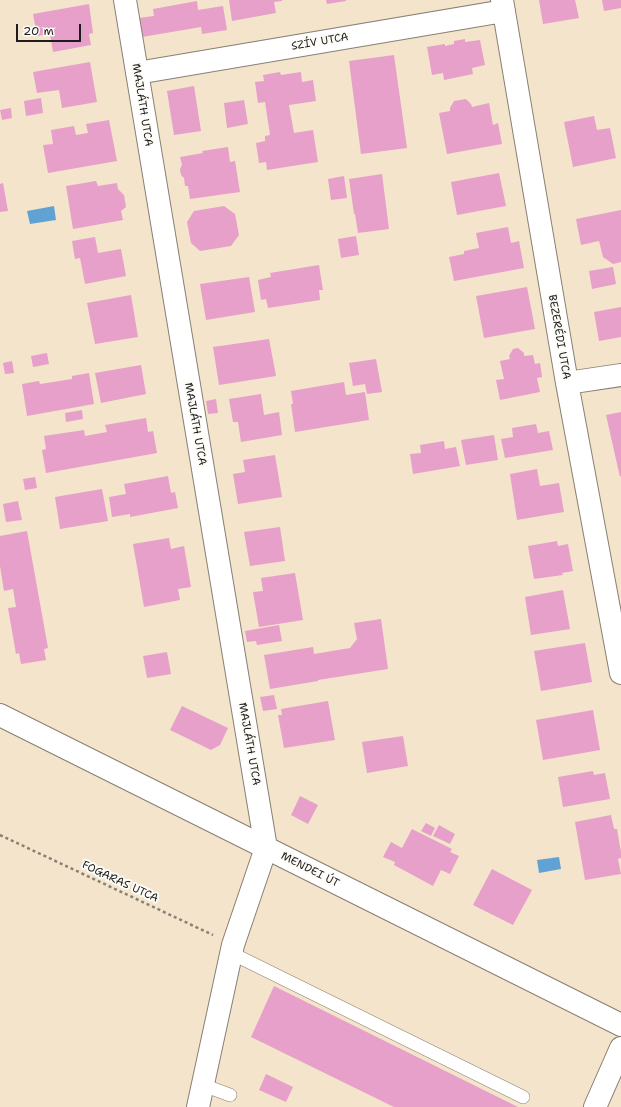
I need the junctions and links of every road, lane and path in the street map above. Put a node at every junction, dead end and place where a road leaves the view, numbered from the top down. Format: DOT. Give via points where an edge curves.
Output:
graph roads {
  1 [pos="125,0"];
  2 [pos="503,6"];
  3 [pos="137,73"];
  4 [pos="621,375"];
  5 [pos="567,383"];
  6 [pos="621,673"];
  7 [pos="0,715"];
  8 [pos="0,834"];
  9 [pos="266,848"];
  10 [pos="232,949"];
  11 [pos="621,1025"];
  12 [pos="621,1048"];
  13 [pos="203,1085"];
  14 [pos="230,1095"];
  15 [pos="523,1097"];
  16 [pos="198,1107"];
  17 [pos="595,1107"];
  1 -- 3 [label="street, MAJLÁTH UTCA"];
  2 -- 3 [label="street, SZÍV UTCA"];
  2 -- 5 [label="street, BEZERÉDI UTCA"];
  3 -- 9 [label="street, MAJLÁTH UTCA"];
  4 -- 5 [label="street"];
  5 -- 6 [label="street, BEZERÉDI UTCA"];
  7 -- 9 [label="street, MENDEI ÚT"];
  8 -- 10 [label="path, FOGARAS UTCA"];
  9 -- 10 [label="street"];
  9 -- 11 [label="street, MENDEI ÚT"];
  10 -- 13 [label="street"];
  10 -- 15 [label="lane"];
  12 -- 17 [label="street"];
  13 -- 14 [label="lane"];
  13 -- 16 [label="street"];
}
